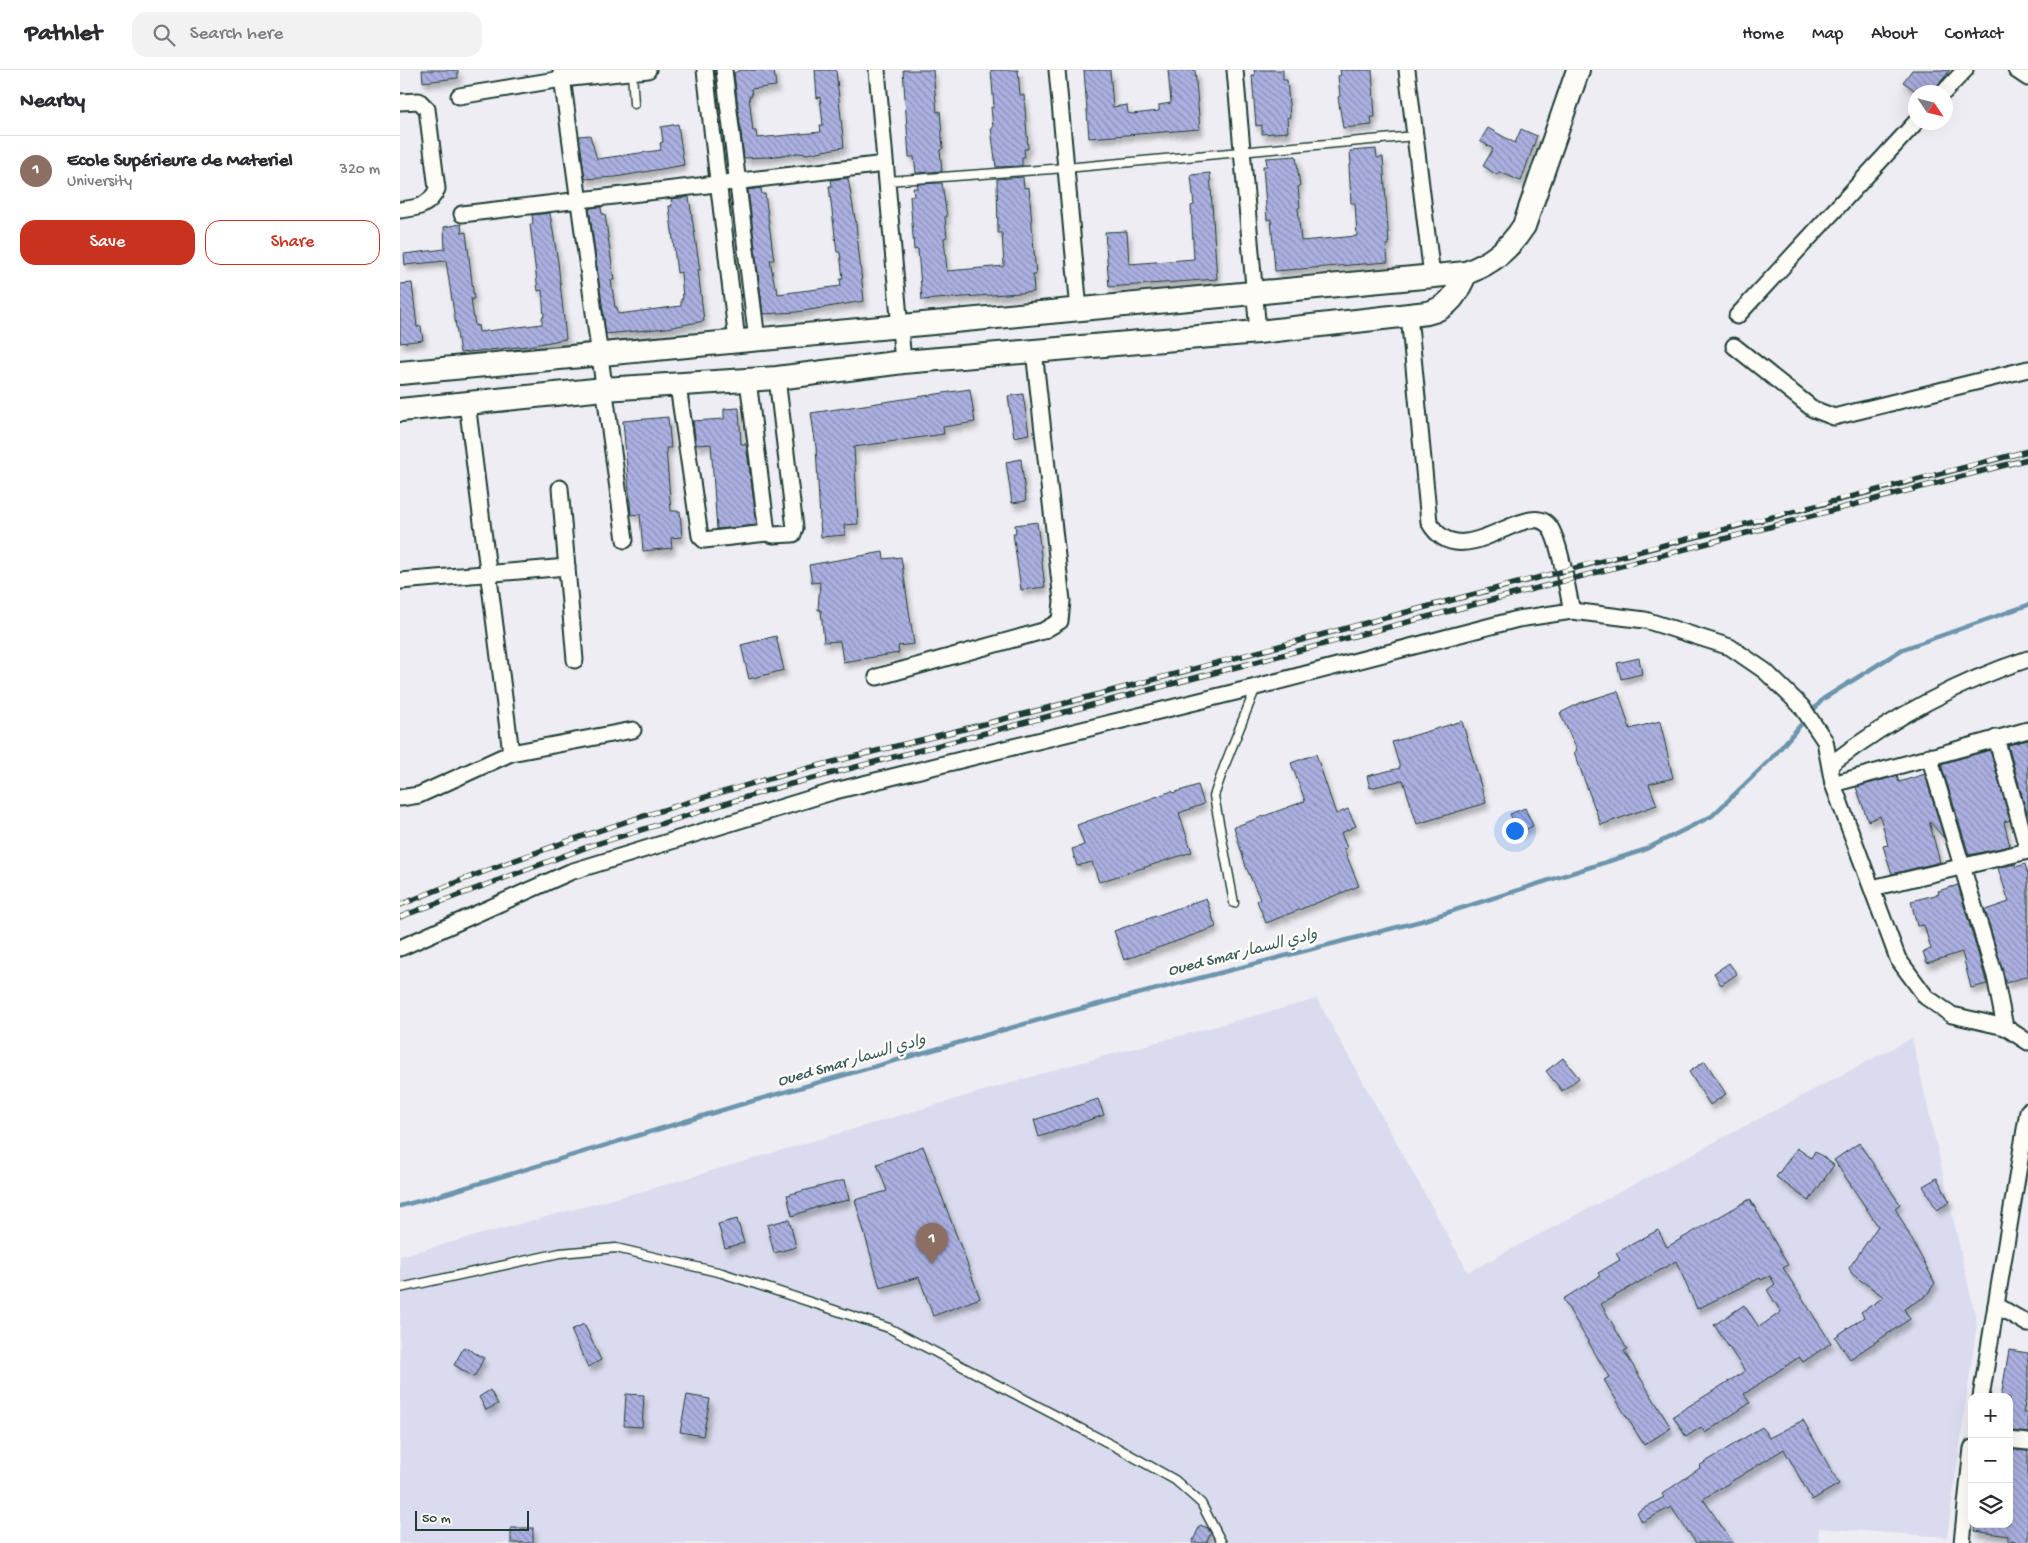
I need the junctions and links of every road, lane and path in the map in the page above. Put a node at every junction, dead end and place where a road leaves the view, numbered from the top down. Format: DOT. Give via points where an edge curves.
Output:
graph roads {
  1 [pos="648,70"];
  2 [pos="705,70"];
  3 [pos="724,70"];
  4 [pos="877,70"];
  5 [pos="1057,70"];
  6 [pos="1236,70"];
  7 [pos="1406,70"];
  8 [pos="1578,70"];
  9 [pos="1965,70"];
  10 [pos="2016,70"];
  11 [pos="632,72"];
  12 [pos="561,75"];
  13 [pos="2028,78"];
  14 [pos="1951,85"];
  15 [pos="459,96"];
  16 [pos="400,102"];
  17 [pos="634,104"];
  18 [pos="1909,130"];
  19 [pos="1414,136"];
  20 [pos="1242,150"];
  21 [pos="885,164"];
  22 [pos="1066,168"];
  23 [pos="738,181"];
  24 [pos="887,181"];
  25 [pos="718,184"];
  26 [pos="578,200"];
  27 [pos="400,210"];
  28 [pos="462,214"];
  29 [pos="1466,273"];
  30 [pos="1432,276"];
  31 [pos="1255,293"];
  32 [pos="1079,310"];
  33 [pos="1409,315"];
  34 [pos="1737,316"];
  35 [pos="900,327"];
  36 [pos="1258,332"];
  37 [pos="747,341"];
  38 [pos="1734,346"];
  39 [pos="1034,351"];
  40 [pos="600,355"];
  41 [pos="903,362"];
  42 [pos="2028,369"];
  43 [pos="400,373"];
  44 [pos="777,378"];
  45 [pos="748,380"];
  46 [pos="678,386"];
  47 [pos="604,389"];
  48 [pos="466,403"];
  49 [pos="400,410"];
  50 [pos="560,488"];
  51 [pos="767,532"];
  52 [pos="624,540"];
  53 [pos="566,567"];
  54 [pos="488,573"];
  55 [pos="400,581"];
  56 [pos="1572,611"];
  57 [pos="2028,659"];
  58 [pos="575,660"];
  59 [pos="877,677"];
  60 [pos="1256,688"];
  61 [pos="633,730"];
  62 [pos="2028,730"];
  63 [pos="1996,738"];
  64 [pos="511,753"];
  65 [pos="1929,756"];
  66 [pos="1831,764"];
  67 [pos="1833,784"];
  68 [pos="400,798"];
  69 [pos="2028,851"];
  70 [pos="1962,868"];
  71 [pos="1872,888"];
  72 [pos="1234,902"];
  73 [pos="400,948"];
  74 [pos="2005,1028"];
  75 [pos="2028,1042"];
  76 [pos="2028,1111"];
  77 [pos="400,1288"];
  78 [pos="1996,1305"];
  79 [pos="2028,1324"];
  80 [pos="1981,1393"];
  81 [pos="2013,1440"];
  82 [pos="2028,1442"];
  83 [pos="1968,1483"];
  84 [pos="1222,1543"];
  85 [pos="1962,1543"];
  1 -- 11 [label="street"];
  2 -- 25 [label="street"];
  3 -- 23 [label="street"];
  4 -- 21 [label="street"];
  5 -- 22 [label="street"];
  6 -- 20 [label="street"];
  7 -- 19 [label="street"];
  8 -- 29 [label="street" via="1524,226 1500,255"];
  9 -- 14 [label="street"];
  10 -- 13 [label="street"];
  11 -- 12 [label="street"];
  11 -- 17 [label="lane"];
  12 -- 15 [label="street"];
  12 -- 26 [label="street"];
  16 -- 27 [label="street" via="419,101 427,108 437,188 425,205"];
  18 -- 34 [label="street"];
  19 -- 20 [label="lane"];
  19 -- 30 [label="street"];
  20 -- 22 [label="lane"];
  20 -- 31 [label="street"];
  21 -- 23 [label="street"];
  21 -- 24 [label="street"];
  22 -- 24 [label="lane"];
  22 -- 32 [label="street"];
  23 -- 25 [label="street"];
  23 -- 37 [label="street"];
  24 -- 35 [label="street"];
  25 -- 26 [label="street"];
  25 -- 37 [label="street"];
  26 -- 28 [label="street"];
  26 -- 40 [label="street"];
  29 -- 30 [label="street"];
  29 -- 33 [label="street" via="1456,294 1444,307"];
  30 -- 31 [label="street"];
  31 -- 32 [label="street"];
  31 -- 36 [label="street"];
  32 -- 35 [label="street"];
  33 -- 36 [label="street"];
  33 -- 56 [label="street" via="1429,522 1440,537 1457,544 1469,543 1533,519 1546,523 1557,548"];
  35 -- 37 [label="street"];
  35 -- 41 [label="street"];
  36 -- 39 [label="street"];
  37 -- 40 [label="street"];
  38 -- 42 [label="street" via="1813,409 1834,417"];
  39 -- 41 [label="street"];
  39 -- 59 [label="street" via="1061,592 1060,621 1043,631"];
  40 -- 43 [label="street"];
  40 -- 47 [label="street"];
  41 -- 44 [label="street"];
  44 -- 45 [label="street"];
  44 -- 51 [label="street" via="795,528 793,534 773,535"];
  45 -- 46 [label="street"];
  45 -- 51 [label="street"];
  46 -- 47 [label="street"];
  46 -- 51 [label="street" via="700,536 704,540"];
  47 -- 48 [label="street"];
  47 -- 52 [label="street"];
  48 -- 49 [label="street"];
  48 -- 54 [label="street"];
  50 -- 53 [label="street"];
  53 -- 54 [label="street"];
  53 -- 58 [label="street"];
  54 -- 55 [label="street"];
  54 -- 64 [label="street"];
  56 -- 60 [label="street" via="1518,619"];
  56 -- 66 [label="street" via="1646,620 1730,648 1765,671 1802,706 1825,741"];
  57 -- 66 [label="street" via="1953,689 1859,743"];
  60 -- 72 [label="lane" via="1214,796"];
  60 -- 73 [label="street" via="835,791 630,853 535,886"];
  61 -- 64 [label="street"];
  62 -- 63 [label="street"];
  63 -- 65 [label="street"];
  63 -- 69 [label="street"];
  64 -- 68 [label="street" via="419,795"];
  65 -- 67 [label="street"];
  65 -- 70 [label="street"];
  66 -- 67 [label="street"];
  67 -- 71 [label="street"];
  69 -- 70 [label="street"];
  70 -- 71 [label="street"];
  70 -- 74 [label="street" via="1995,976"];
  71 -- 74 [label="street" via="1898,959 1926,997 1952,1015"];
  74 -- 75 [label="street"];
  76 -- 78 [label="street"];
  77 -- 84 [label="lane" via="560,1253 616,1248 731,1276 889,1328 1114,1446 1175,1480 1201,1503"];
  78 -- 79 [label="street"];
  78 -- 80 [label="street"];
  81 -- 82 [label="street"];
  83 -- 85 [label="street"];
}
